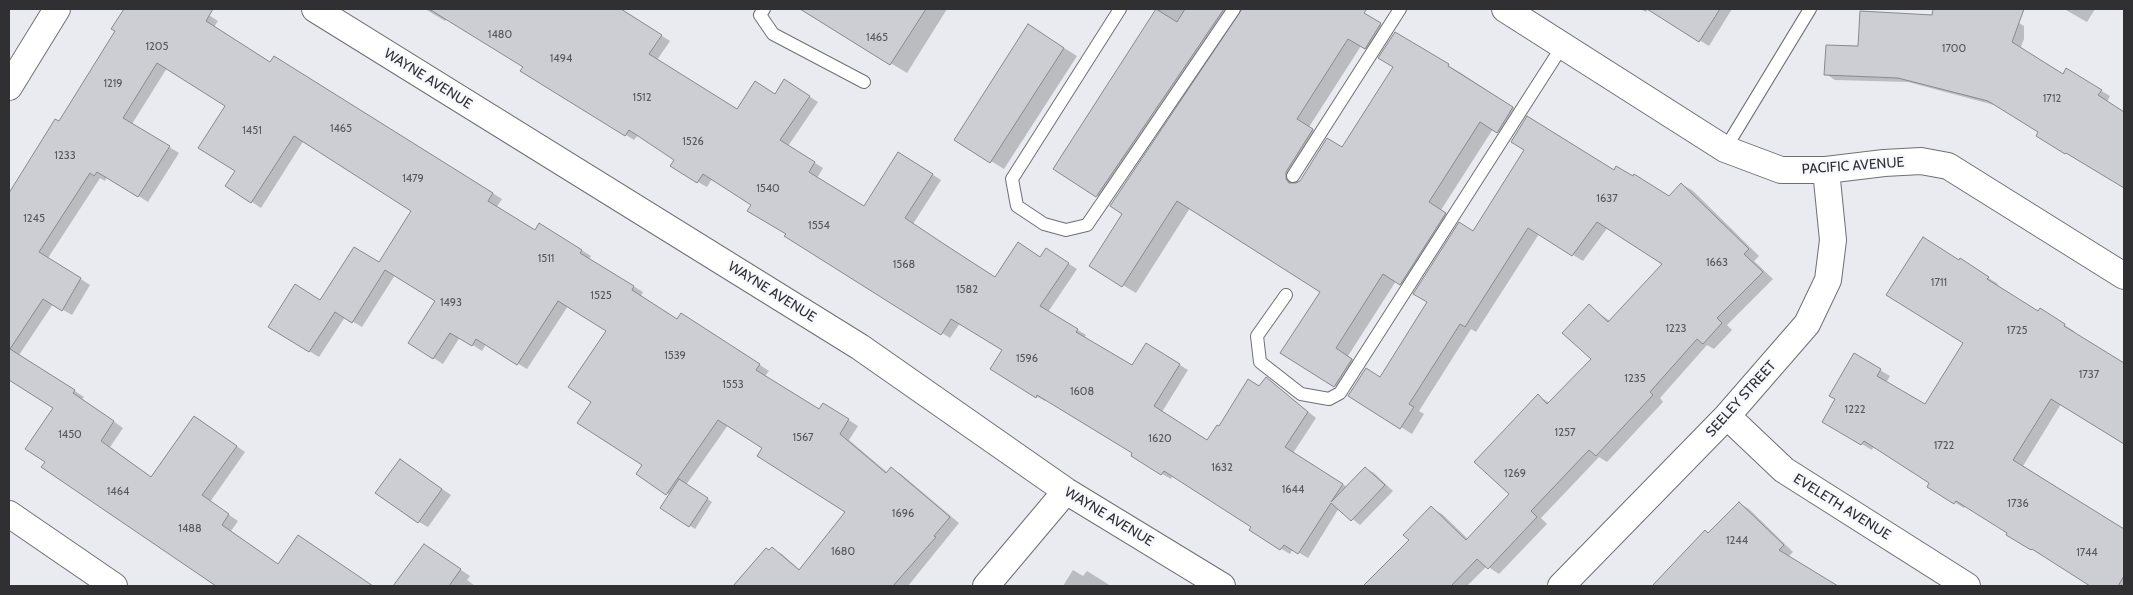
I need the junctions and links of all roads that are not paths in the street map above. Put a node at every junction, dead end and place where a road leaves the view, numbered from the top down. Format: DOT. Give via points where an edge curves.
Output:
graph roads {
  1 [pos="57,9"];
  2 [pos="315,9"];
  3 [pos="764,9"];
  4 [pos="1120,9"];
  5 [pos="1234,9"];
  6 [pos="1400,9"];
  7 [pos="1505,9"];
  8 [pos="1810,9"];
  9 [pos="1563,46"];
  10 [pos="864,82"];
  11 [pos="9,87"];
  12 [pos="1725,149"];
  13 [pos="1826,170"];
  14 [pos="1293,176"];
  15 [pos="2124,276"];
  16 [pos="1286,295"];
  17 [pos="1726,416"];
  18 [pos="1066,491"];
  19 [pos="9,514"];
  20 [pos="114,586"];
  21 [pos="986,586"];
  22 [pos="1222,586"];
  23 [pos="1561,586"];
  24 [pos="1967,586"];
  1 -- 11 [label="street"];
  2 -- 18 [label="street, WAYNE AVENUE" via="860,347"];
  3 -- 10 [label="lane" via="760,15 773,34"];
  4 -- 5 [label="lane" via="1012,179 1017,206 1044,224 1066,230 1087,225"];
  6 -- 14 [label="lane"];
  7 -- 9 [label="street, PACIFIC AVENUE"];
  8 -- 12 [label="lane"];
  9 -- 12 [label="street, PACIFIC AVENUE"];
  9 -- 16 [label="lane" via="1340,393 1329,399 1301,394 1260,362 1257,336"];
  12 -- 13 [label="street, PACIFIC AVENUE" via="1781,170"];
  13 -- 15 [label="street, PACIFIC AVENUE" via="1921,161 1948,166"];
  13 -- 17 [label="street, SEELEY STREET" via="1833,240 1828,280 1807,324"];
  17 -- 23 [label="street, SEELEY STREET"];
  17 -- 24 [label="street, EVELETH AVENUE" via="1784,470"];
  18 -- 21 [label="street"];
  18 -- 22 [label="street, WAYNE AVENUE"];
  19 -- 20 [label="street"];
}
